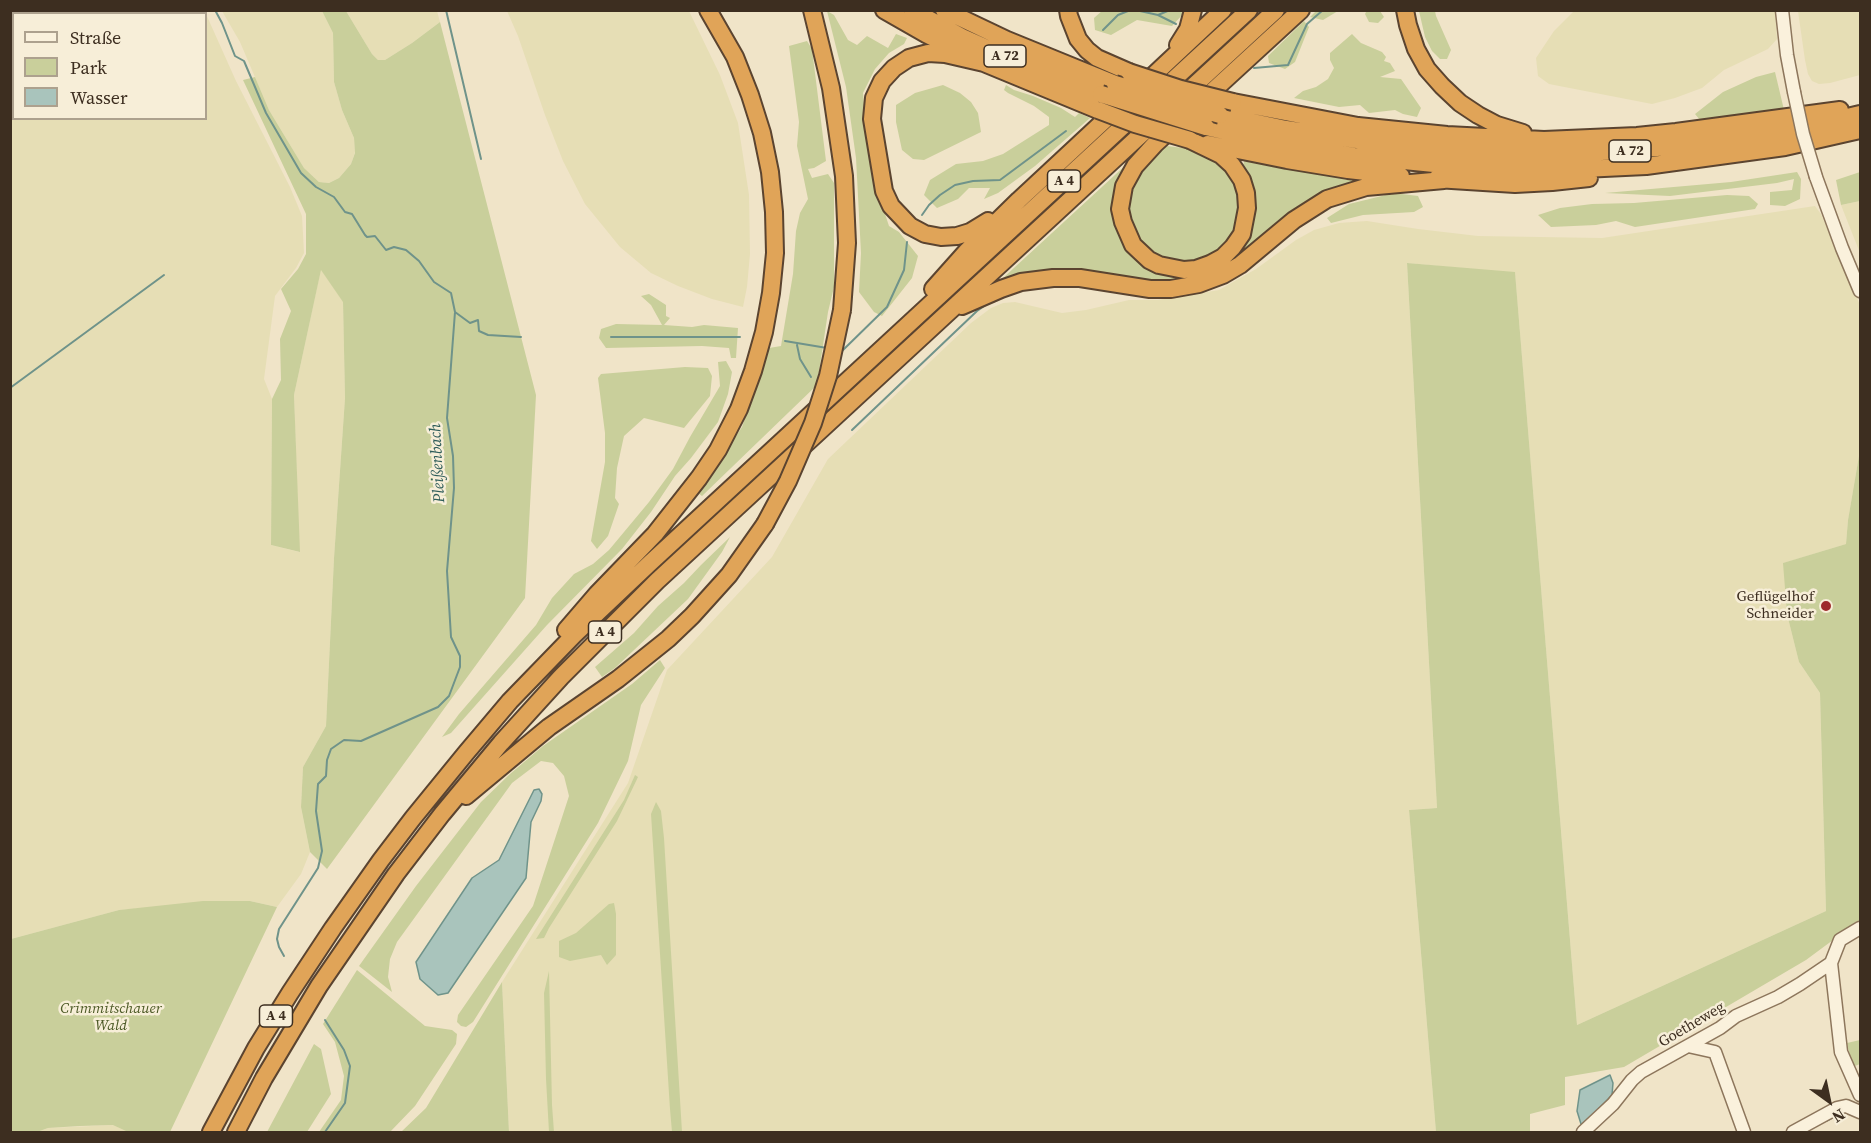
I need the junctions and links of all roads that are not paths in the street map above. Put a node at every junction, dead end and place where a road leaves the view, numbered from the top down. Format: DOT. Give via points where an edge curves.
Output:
graph roads {
  1 [pos="708,10"];
  2 [pos="884,10"];
  3 [pos="912,10"];
  4 [pos="944,10"];
  5 [pos="1068,10"];
  6 [pos="1193,10"];
  7 [pos="1224,10"];
  8 [pos="1249,10"];
  9 [pos="1275,10"];
  10 [pos="1300,10"];
  11 [pos="1405,10"];
  12 [pos="1782,10"];
  13 [pos="812,11"];
  14 [pos="984,63"];
  15 [pos="1152,77"];
  16 [pos="1099,102"];
  17 [pos="1860,109"];
  18 [pos="1860,114"];
  19 [pos="1860,130"];
  20 [pos="1190,140"];
  21 [pos="1544,140"];
  22 [pos="1646,166"];
  23 [pos="1444,180"];
  24 [pos="1019,200"];
  25 [pos="1860,291"];
  26 [pos="948,313"];
  27 [pos="879,351"];
  28 [pos="543,667"];
  29 [pos="442,814"];
  30 [pos="1860,928"];
  31 [pos="1831,963"];
  32 [pos="1720,1028"];
  33 [pos="1688,1046"];
  34 [pos="1714,1052"];
  35 [pos="1860,1093"];
  36 [pos="1854,1109"];
  37 [pos="211,1132"];
  38 [pos="236,1132"];
  39 [pos="1583,1132"];
  40 [pos="1744,1132"];
  41 [pos="1793,1132"];
  1 -- 28 [label="highway" via="735,57 750,95 770,172 774,263 759,352 734,419 699,478 655,534 567,629"];
  2 -- 14 [label="highway"];
  3 -- 16 [label="highway, A 72"];
  4 -- 18 [label="highway, A 72, bridge" via="1114,84 1220,115 1286,129 1448,152 1636,151 1788,131"];
  5 -- 21 [label="highway, bridge" via="1078,39 1097,58 1181,89 1358,126"];
  6 -- 15 [label="highway" via="1181,41"];
  7 -- 15 [label="highway"];
  8 -- 27 [label="highway, A 4"];
  9 -- 26 [label="highway, A 4"];
  10 -- 20 [label="highway" via="1155,144 1124,186 1120,209 1133,245 1158,265 1184,270 1223,257 1242,234 1247,208 1242,180 1232,165"];
  11 -- 21 [label="highway" via="1416,49 1428,69 1460,103 1497,125"];
  12 -- 25 [label="street, bridge" via="1803,134 1837,237"];
  13 -- 29 [label="highway, bridge" via="831,88 844,176 847,243 842,310 828,376 788,481 765,524 729,575 692,616 618,679 549,727"];
  14 -- 16 [label="highway"];
  14 -- 24 [label="highway" via="928,52 909,58 882,81 874,98 872,119 885,191 891,206 910,226 941,237 970,232"];
  15 -- 24 [label="highway"];
  16 -- 20 [label="highway, bridge" via="1135,123"];
  16 -- 22 [label="highway, A 72, bridge" via="1286,145 1354,156 1513,169"];
  17 -- 21 [label="highway" via="1666,133"];
  19 -- 22 [label="highway, A 72" via="1785,147"];
  20 -- 23 [label="highway" via="1348,171"];
  22 -- 23 [label="highway" via="1552,182"];
  23 -- 26 [label="highway" via="1366,187 1327,199 1294,220 1240,265 1198,284 1150,289 1053,278 1011,285"];
  24 -- 27 [label="highway" via="966,252"];
  26 -- 29 [label="highway, A 4" via="608,630 508,735"];
  27 -- 28 [label="highway, A 4"];
  28 -- 37 [label="highway, A 4" via="466,753 381,860 290,993"];
  29 -- 38 [label="highway, A 4" via="319,986"];
  30 -- 31 [label="street, Goetheweg" via="1840,940"];
  31 -- 32 [label="street, Goetheweg"];
  31 -- 35 [label="street" via="1841,1052"];
  32 -- 33 [label="street, Goetheweg"];
  32 -- 34 [label="street"];
  33 -- 34 [label="street"];
  33 -- 39 [label="street, Goetheweg" via="1641,1072"];
  34 -- 40 [label="street"];
  36 -- 41 [label="street" via="1837,1108"];
}
